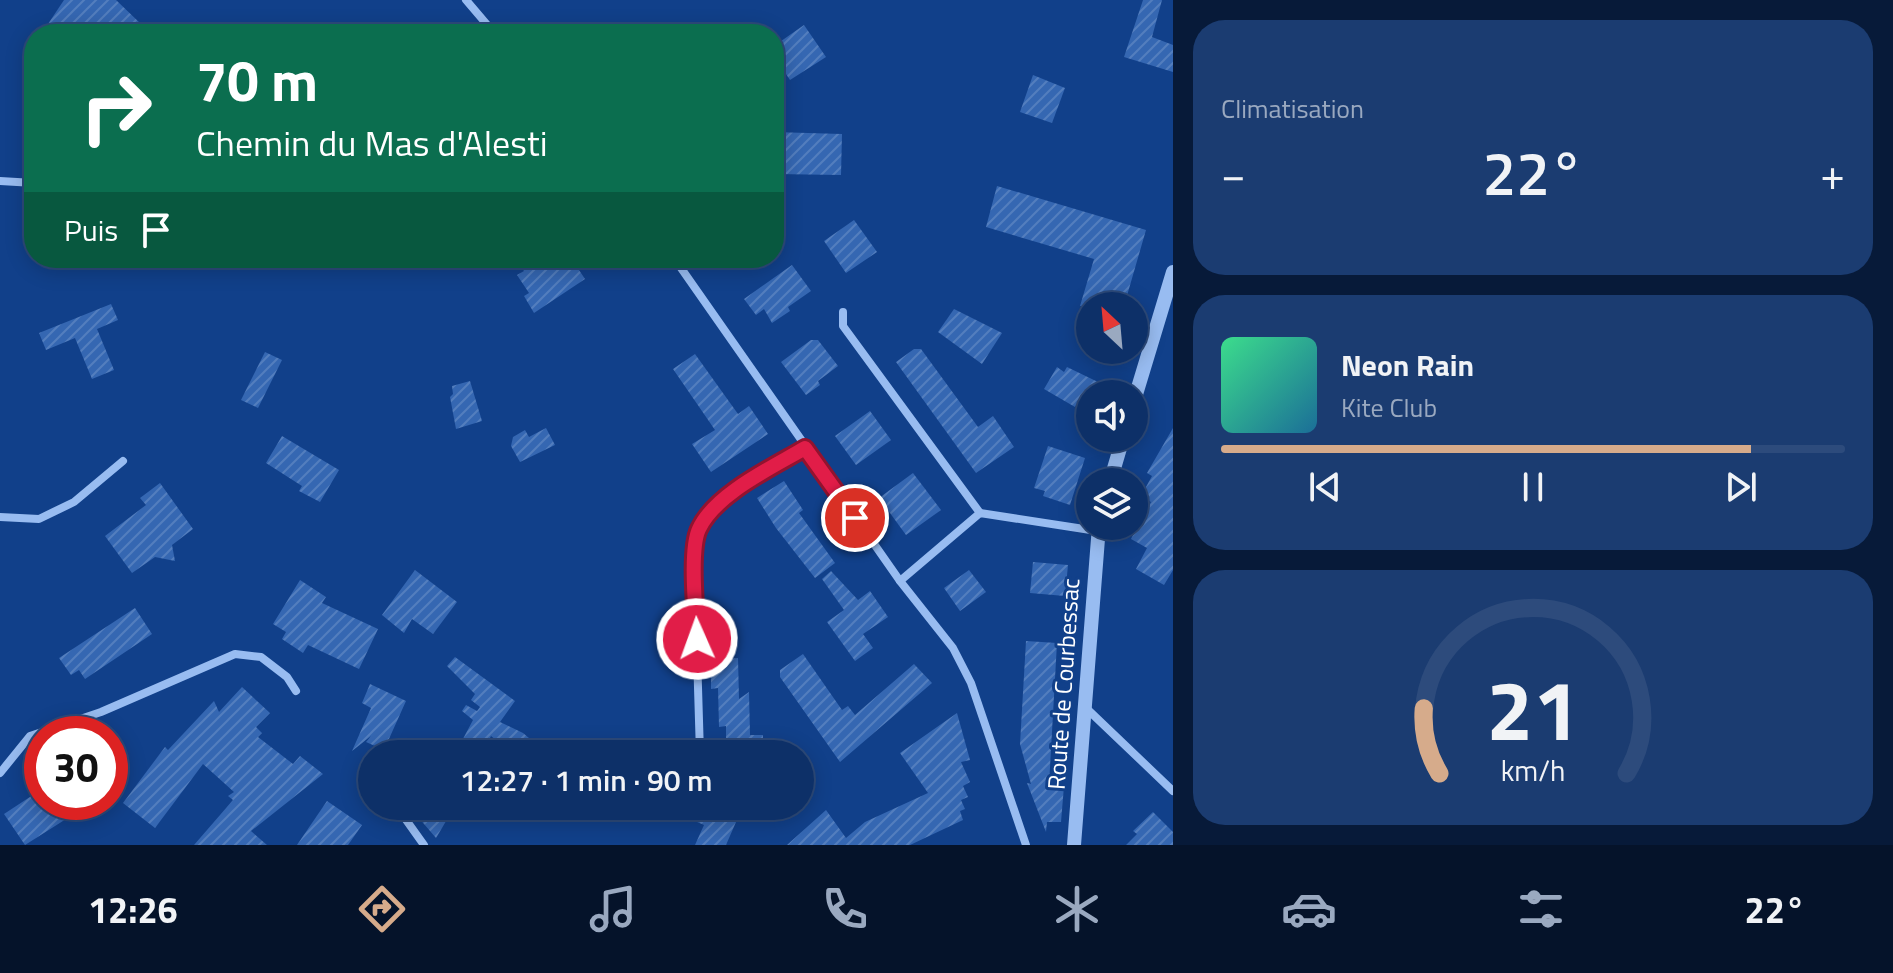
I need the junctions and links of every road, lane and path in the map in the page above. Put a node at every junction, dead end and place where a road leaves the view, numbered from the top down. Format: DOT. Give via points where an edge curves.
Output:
graph roads {
  1 [pos="466,0"];
  2 [pos="486,24"];
  3 [pos="0,181"];
  4 [pos="24,182"];
  5 [pos="681,268"];
  6 [pos="1173,272"];
  7 [pos="843,312"];
  8 [pos="1140,380"];
  9 [pos="805,448"];
  10 [pos="123,461"];
  11 [pos="980,513"];
  12 [pos="0,517"];
  13 [pos="1076,525"];
  14 [pos="1097,540"];
  15 [pos="900,581"];
  16 [pos="296,691"];
  17 [pos="1085,706"];
  18 [pos="700,740"];
  19 [pos="0,773"];
  20 [pos="1173,791"];
  21 [pos="406,820"];
  22 [pos="424,845"];
  23 [pos="1026,845"];
  24 [pos="1074,845"];
  1 -- 2 [label="street"];
  3 -- 4 [label="street"];
  5 -- 9 [label="street"];
  6 -- 8 [label="street"];
  7 -- 11 [label="street" via="843,326"];
  9 -- 15 [label="street"];
  9 -- 18 [label="street" via="734,492 698,530 694,554"];
  10 -- 12 [label="street" via="74,502 39,519"];
  11 -- 13 [label="street"];
  11 -- 15 [label="street"];
  14 -- 17 [label="street, Route de Courbessac"];
  15 -- 23 [label="street" via="953,648 971,683"];
  16 -- 19 [label="street" via="261,657 235,654 101,712 30,736"];
  17 -- 20 [label="street"];
  17 -- 24 [label="street, Route de Courbessac"];
  21 -- 22 [label="street"];
}
